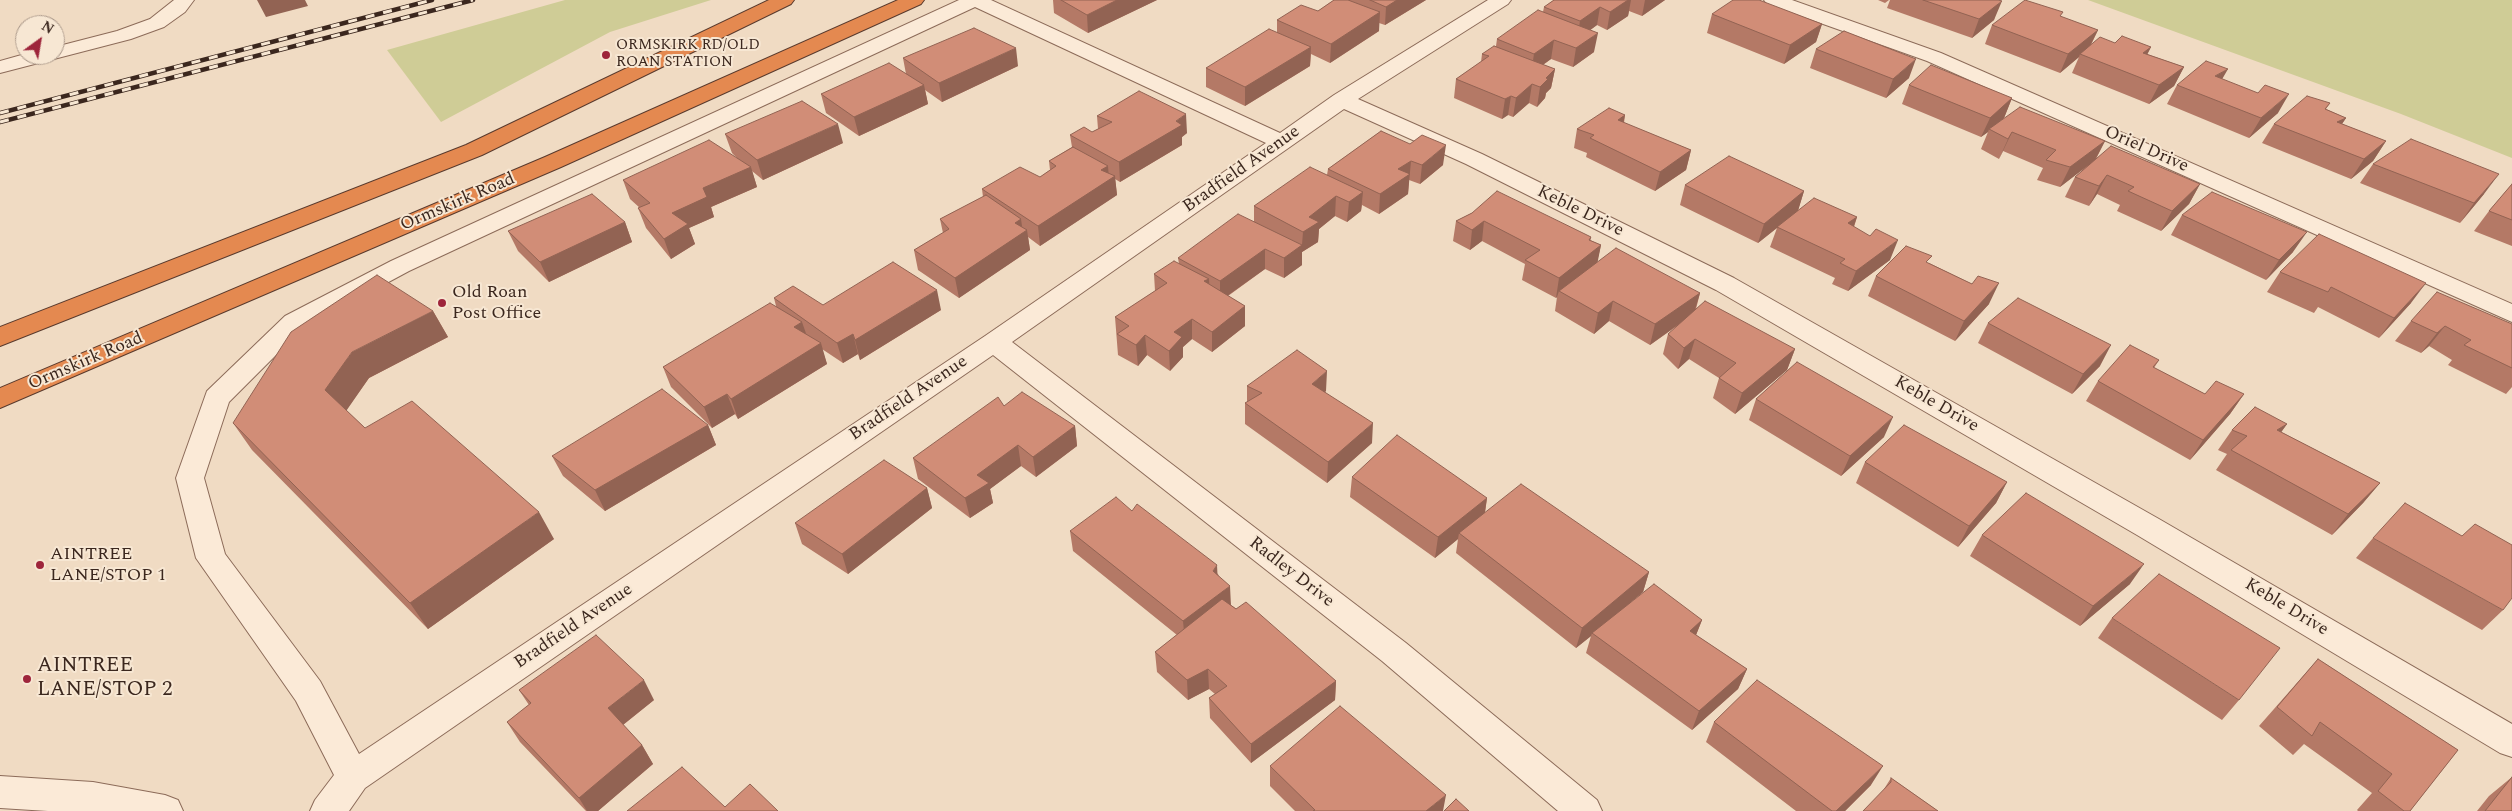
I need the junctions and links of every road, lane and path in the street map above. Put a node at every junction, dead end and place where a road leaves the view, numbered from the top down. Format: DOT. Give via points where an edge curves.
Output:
graph roads {
  1 [pos="184,0"];
  2 [pos="784,0"];
  3 [pos="914,0"];
  4 [pos="975,0"];
  5 [pos="1501,0"];
  6 [pos="1774,0"];
  7 [pos="65,50"];
  8 [pos="15,63"];
  9 [pos="0,67"];
  10 [pos="1342,100"];
  11 [pos="1282,142"];
  12 [pos="2512,314"];
  13 [pos="0,337"];
  14 [pos="994,342"];
  15 [pos="0,398"];
  16 [pos="2512,742"];
  17 [pos="353,777"];
  18 [pos="0,792"];
  19 [pos="165,811"];
  20 [pos="328,811"];
  21 [pos="1584,811"];
  1 -- 7 [label="street" via="157,23"];
  2 -- 13 [label="highway" via="474,150"];
  3 -- 15 [label="highway, Ormskirk Road" via="553,162"];
  4 -- 11 [label="street"];
  4 -- 17 [label="street" via="392,270 294,322 218,398 190,478 211,558 308,691"];
  5 -- 10 [label="street, Bradfield Avenue"];
  6 -- 12 [label="street, Oriel Drive" via="1934,57"];
  8 -- 9 [label="street"];
  10 -- 11 [label="street, Bradfield Avenue"];
  10 -- 16 [label="street, Keble Drive" via="1474,159 1725,284 2148,527"];
  11 -- 14 [label="street, Bradfield Avenue"];
  14 -- 17 [label="street, Bradfield Avenue"];
  14 -- 21 [label="street, Radley Drive" via="1394,652"];
  17 -- 20 [label="street, Bradfield Avenue"];
  18 -- 19 [label="street" via="93,798"];
}
